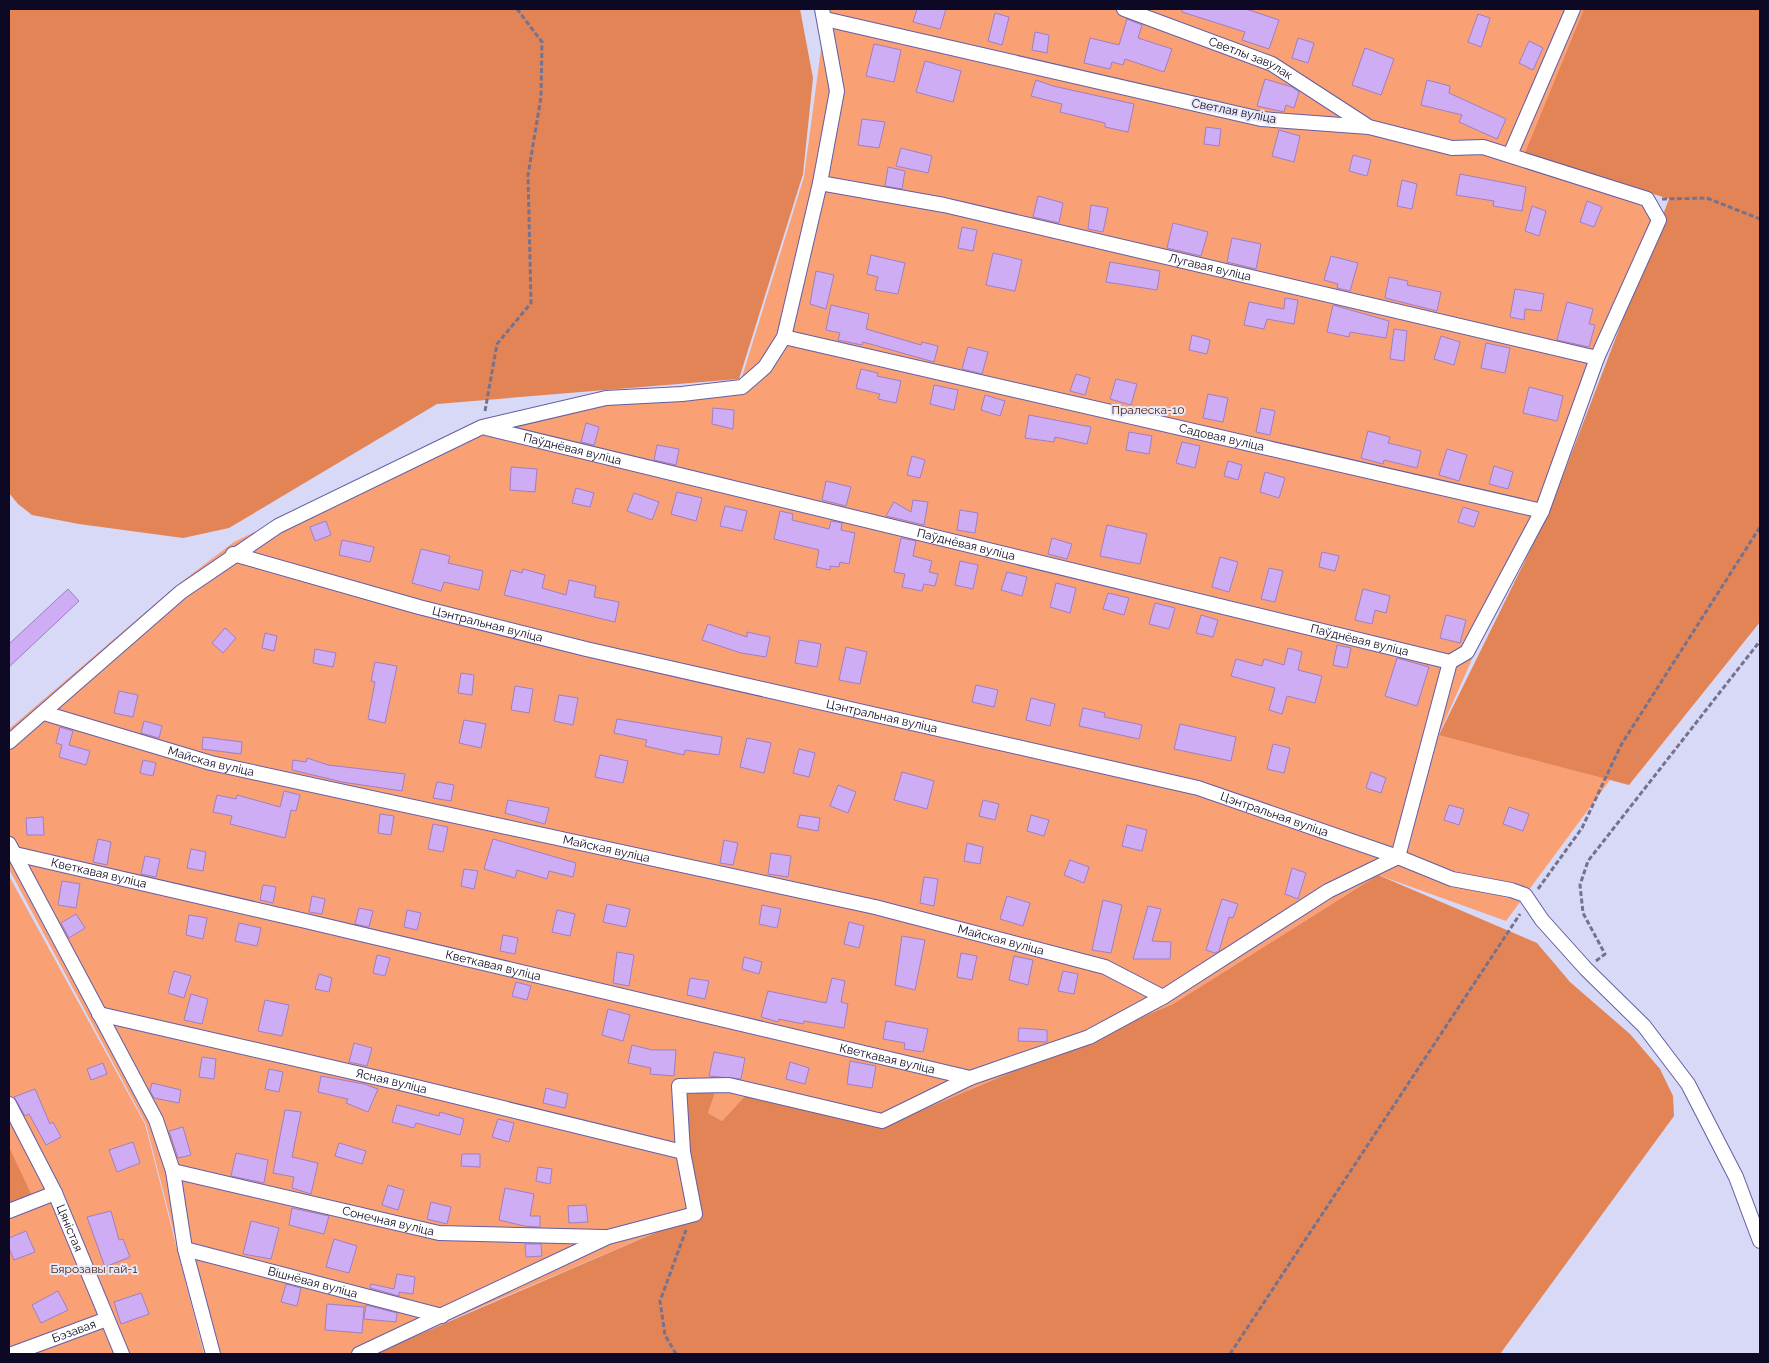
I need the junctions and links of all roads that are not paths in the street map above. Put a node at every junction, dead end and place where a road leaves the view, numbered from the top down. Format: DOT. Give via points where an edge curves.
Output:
graph roads {
  1 [pos="1124,9"];
  2 [pos="1573,9"];
  3 [pos="824,14"];
  4 [pos="1369,127"];
  5 [pos="1510,155"];
  6 [pos="820,183"];
  7 [pos="784,337"];
  8 [pos="1597,358"];
  9 [pos="482,427"];
  10 [pos="1542,511"];
  11 [pos="233,554"];
  12 [pos="1450,662"];
  13 [pos="44,713"];
  14 [pos="9,742"];
  15 [pos="12,849"];
  16 [pos="1398,857"];
  17 [pos="1163,997"];
  18 [pos="99,1014"];
  19 [pos="970,1078"];
  20 [pos="9,1104"];
  21 [pos="682,1152"];
  22 [pos="173,1171"];
  23 [pos="55,1193"];
  24 [pos="9,1211"];
  25 [pos="608,1237"];
  26 [pos="1760,1241"];
  27 [pos="185,1250"];
  28 [pos="442,1316"];
  29 [pos="107,1319"];
  30 [pos="12,1354"];
  31 [pos="122,1354"];
  32 [pos="213,1354"];
  33 [pos="358,1354"];
  1 -- 4 [label="street, Светлы завулак" via="1272,64"];
  2 -- 5 [label="street"];
  3 -- 4 [label="street, Светлая вуліца" via="1262,119"];
  3 -- 6 [label="street" via="838,92"];
  4 -- 5 [label="street, Светлая вуліца" via="1452,148 1483,147"];
  5 -- 8 [label="street, Светлая вуліца" via="1647,199 1659,220"];
  6 -- 7 [label="street"];
  6 -- 8 [label="street, Лугавая вуліца" via="944,205"];
  7 -- 9 [label="street" via="765,367 742,387 606,398"];
  7 -- 10 [label="street, Садовая вуліца"];
  8 -- 10 [label="street"];
  9 -- 11 [label="street" via="278,526"];
  9 -- 12 [label="street, Паўднёвая вуліца"];
  10 -- 12 [label="street" via="1467,652"];
  11 -- 13 [label="street" via="181,592"];
  11 -- 16 [label="street, Цэнтральная вуліца" via="419,607 586,649 1198,788"];
  12 -- 16 [label="street"];
  13 -- 14 [label="street"];
  13 -- 17 [label="street, Майская вуліца" via="211,763 875,907 1105,967"];
  15 -- 18 [label="street"];
  15 -- 19 [label="street, Кветкавая вуліца"];
  16 -- 17 [label="street" via="1328,891"];
  16 -- 26 [label="street, Цэнтральная вуліца" via="1452,879 1511,890 1527,898 1542,920 1586,969 1644,1026 1688,1084 1736,1176"];
  17 -- 19 [label="street" via="1090,1037"];
  18 -- 21 [label="street, Ясная вуліца"];
  18 -- 22 [label="street" via="156,1120"];
  19 -- 21 [label="street" via="882,1121 729,1085 679,1086"];
  20 -- 23 [label="street, Цяністая"];
  21 -- 25 [label="street" via="695,1214"];
  22 -- 25 [label="street, Сонечная вуліца" via="439,1233"];
  22 -- 27 [label="street"];
  23 -- 24 [label="street"];
  23 -- 29 [label="street, Цяністая"];
  25 -- 28 [label="street"];
  27 -- 28 [label="street, Вішнёвая вуліца"];
  27 -- 32 [label="street"];
  28 -- 33 [label="street"];
  29 -- 30 [label="street, Бэзавая"];
  29 -- 31 [label="street, Цяністая"];
}
